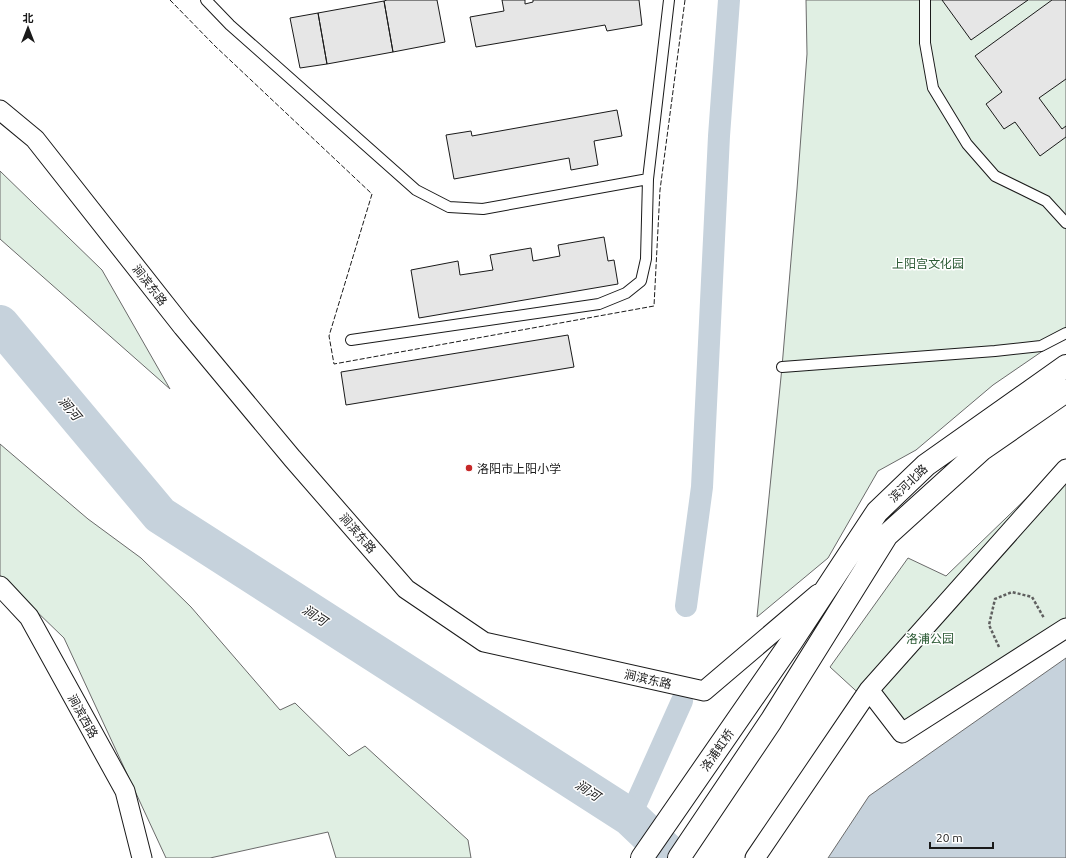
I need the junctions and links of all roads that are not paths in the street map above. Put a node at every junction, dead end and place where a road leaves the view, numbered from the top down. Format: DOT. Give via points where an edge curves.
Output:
graph roads {
  1 [pos="206,0"];
  2 [pos="669,0"];
  3 [pos="925,0"];
  4 [pos="0,110"];
  5 [pos="648,179"];
  6 [pos="1066,223"];
  7 [pos="1066,333"];
  8 [pos="351,340"];
  9 [pos="1066,366"];
  10 [pos="782,367"];
  11 [pos="1066,391"];
  12 [pos="1066,469"];
  13 [pos="0,586"];
  14 [pos="828,588"];
  15 [pos="1061,631"];
  16 [pos="792,641"];
  17 [pos="869,690"];
  18 [pos="142,858"];
  19 [pos="642,858"];
  20 [pos="679,858"];
  21 [pos="755,858"];
  1 -- 5 [label="lane" via="230,25 416,190 449,207 484,209"];
  2 -- 5 [label="lane"];
  3 -- 6 [label="lane" via="925,43 933,88 967,144 995,176 1046,201"];
  4 -- 14 [label="street, 涧滨东路" via="35,139 188,333 406,589 484,642 704,691"];
  5 -- 8 [label="lane" via="646,259 641,281 626,293 599,304"];
  7 -- 10 [label="lane" via="1041,346"];
  9 -- 14 [label="main road, 滨河北路" via="926,465 877,512"];
  11 -- 20 [label="main road, 滨河北路" via="981,450 888,535 771,721"];
  12 -- 17 [label="street"];
  13 -- 18 [label="street, 涧滨西路" via="30,618 125,791"];
  14 -- 16 [label="main road, 滨河北路"];
  15 -- 17 [label="street" via="902,733"];
  16 -- 19 [label="main road, 洛浦虹桥"];
  17 -- 21 [label="street"];
}
